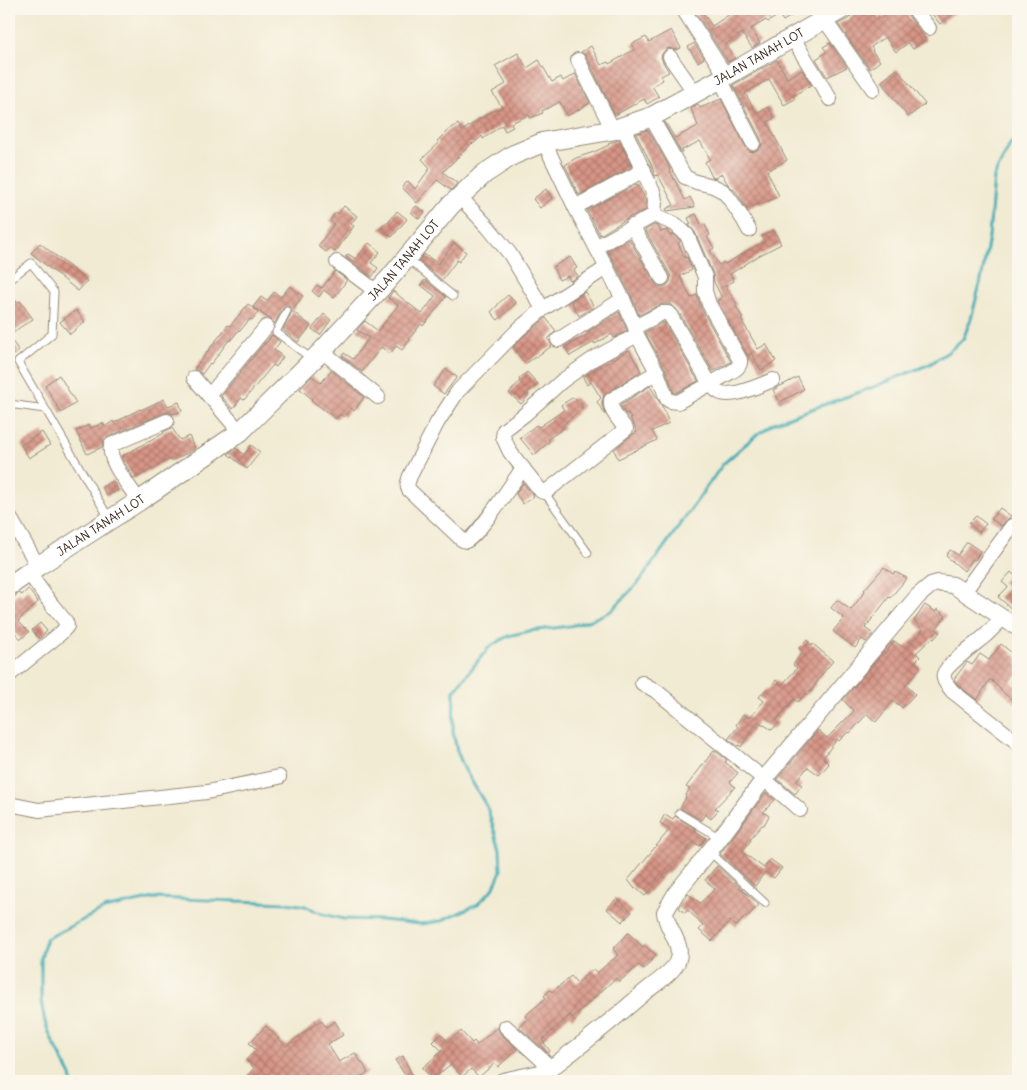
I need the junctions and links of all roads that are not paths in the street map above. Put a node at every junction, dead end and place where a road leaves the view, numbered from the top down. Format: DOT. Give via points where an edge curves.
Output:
graph roads {
  1 [pos="683,9"];
  2 [pos="842,9"];
  3 [pos="914,9"];
  4 [pos="824,19"];
  5 [pos="929,28"];
  6 [pos="792,37"];
  7 [pos="670,57"];
  8 [pos="578,60"];
  9 [pos="723,78"];
  10 [pos="873,89"];
  11 [pos="695,93"];
  12 [pos="830,99"];
  13 [pos="650,117"];
  14 [pos="618,129"];
  15 [pos="544,142"];
  16 [pos="754,143"];
  17 [pos="644,170"];
  18 [pos="460,197"];
  19 [pos="575,207"];
  20 [pos="654,215"];
  21 [pos="632,226"];
  22 [pos="750,230"];
  23 [pos="596,247"];
  24 [pos="407,258"];
  25 [pos="337,262"];
  26 [pos="606,268"];
  27 [pos="662,278"];
  28 [pos="9,280"];
  29 [pos="377,292"];
  30 [pos="453,296"];
  31 [pos="623,299"];
  32 [pos="543,309"];
  33 [pos="287,311"];
  34 [pos="266,327"];
  35 [pos="636,331"];
  36 [pos="558,340"];
  37 [pos="318,355"];
  38 [pos="657,372"];
  39 [pos="194,378"];
  40 [pos="773,380"];
  41 [pos="710,384"];
  42 [pos="209,396"];
  43 [pos="378,397"];
  44 [pos="9,404"];
  45 [pos="45,409"];
  46 [pos="167,421"];
  47 [pos="240,432"];
  48 [pos="523,468"];
  49 [pos="544,492"];
  50 [pos="139,501"];
  51 [pos="9,516"];
  52 [pos="110,519"];
  53 [pos="1012,526"];
  54 [pos="588,553"];
  55 [pos="33,569"];
  56 [pos="9,586"];
  57 [pos="964,592"];
  58 [pos="1003,618"];
  59 [pos="1018,628"];
  60 [pos="9,675"];
  61 [pos="642,683"];
  62 [pos="1018,743"];
  63 [pos="279,777"];
  64 [pos="764,778"];
  65 [pos="9,804"];
  66 [pos="800,810"];
  67 [pos="679,813"];
  68 [pos="720,838"];
  69 [pos="709,852"];
  70 [pos="765,903"];
  71 [pos="506,1027"];
  72 [pos="551,1068"];
  73 [pos="503,1081"];
  1 -- 9 [label="street"];
  2 -- 4 [label="main road, JALAN TANAH LOT"];
  3 -- 5 [label="street"];
  4 -- 6 [label="main road, JALAN TANAH LOT"];
  4 -- 10 [label="street"];
  6 -- 9 [label="main road, JALAN TANAH LOT"];
  6 -- 12 [label="street"];
  7 -- 11 [label="street"];
  8 -- 14 [label="street"];
  9 -- 11 [label="main road, JALAN TANAH LOT"];
  9 -- 16 [label="street"];
  11 -- 13 [label="main road, JALAN TANAH LOT"];
  13 -- 14 [label="main road, JALAN TANAH LOT"];
  13 -- 22 [label="street" via="685,177 723,191"];
  14 -- 15 [label="main road, JALAN TANAH LOT"];
  14 -- 17 [label="street"];
  15 -- 18 [label="main road, JALAN TANAH LOT" via="499,164"];
  15 -- 19 [label="street"];
  17 -- 19 [label="street"];
  17 -- 20 [label="street" via="654,194"];
  18 -- 24 [label="main road, JALAN TANAH LOT"];
  18 -- 32 [label="street" via="510,254"];
  19 -- 23 [label="street"];
  20 -- 21 [label="street"];
  20 -- 41 [label="street" via="675,224 687,235 706,277 709,304 740,360 738,367"];
  21 -- 23 [label="street"];
  21 -- 27 [label="street"];
  23 -- 26 [label="street"];
  24 -- 29 [label="main road, JALAN TANAH LOT"];
  24 -- 30 [label="lane"];
  25 -- 29 [label="street"];
  26 -- 31 [label="street"];
  26 -- 32 [label="street"];
  28 -- 45 [label="lane" via="30,262 54,292 52,334 18,362"];
  29 -- 37 [label="main road, JALAN TANAH LOT"];
  31 -- 35 [label="street"];
  31 -- 36 [label="street"];
  32 -- 48 [label="street" via="458,391 437,423 407,487 466,541 485,522"];
  33 -- 37 [label="lane" via="276,332"];
  34 -- 42 [label="street"];
  35 -- 38 [label="street"];
  35 -- 41 [label="street" via="662,313 668,313"];
  35 -- 48 [label="street" via="562,381 504,430 503,437 510,452"];
  37 -- 43 [label="street"];
  37 -- 47 [label="main road, JALAN TANAH LOT"];
  38 -- 41 [label="street" via="670,401 678,402"];
  38 -- 49 [label="street" via="610,400 613,411 626,429"];
  39 -- 42 [label="street"];
  40 -- 41 [label="street" via="728,394 719,392"];
  42 -- 47 [label="street"];
  44 -- 45 [label="lane"];
  45 -- 52 [label="lane"];
  46 -- 50 [label="street" via="111,445 117,467"];
  47 -- 50 [label="main road, JALAN TANAH LOT"];
  48 -- 49 [label="street"];
  49 -- 54 [label="lane"];
  50 -- 52 [label="main road, JALAN TANAH LOT"];
  51 -- 55 [label="street"];
  52 -- 55 [label="main road, JALAN TANAH LOT"];
  53 -- 57 [label="street"];
  55 -- 56 [label="main road, JALAN TANAH LOT"];
  55 -- 60 [label="street" via="67,626"];
  57 -- 58 [label="street"];
  57 -- 64 [label="street" via="953,585 938,583 918,596"];
  58 -- 59 [label="street"];
  58 -- 62 [label="street" via="951,664 943,676 952,691"];
  61 -- 64 [label="street"];
  63 -- 65 [label="street" via="206,792 39,810"];
  64 -- 66 [label="street"];
  64 -- 68 [label="street"];
  67 -- 68 [label="lane"];
  68 -- 69 [label="street"];
  69 -- 70 [label="lane"];
  69 -- 72 [label="street" via="665,912 679,950 675,966"];
  71 -- 72 [label="street"];
  72 -- 73 [label="street"];
}
